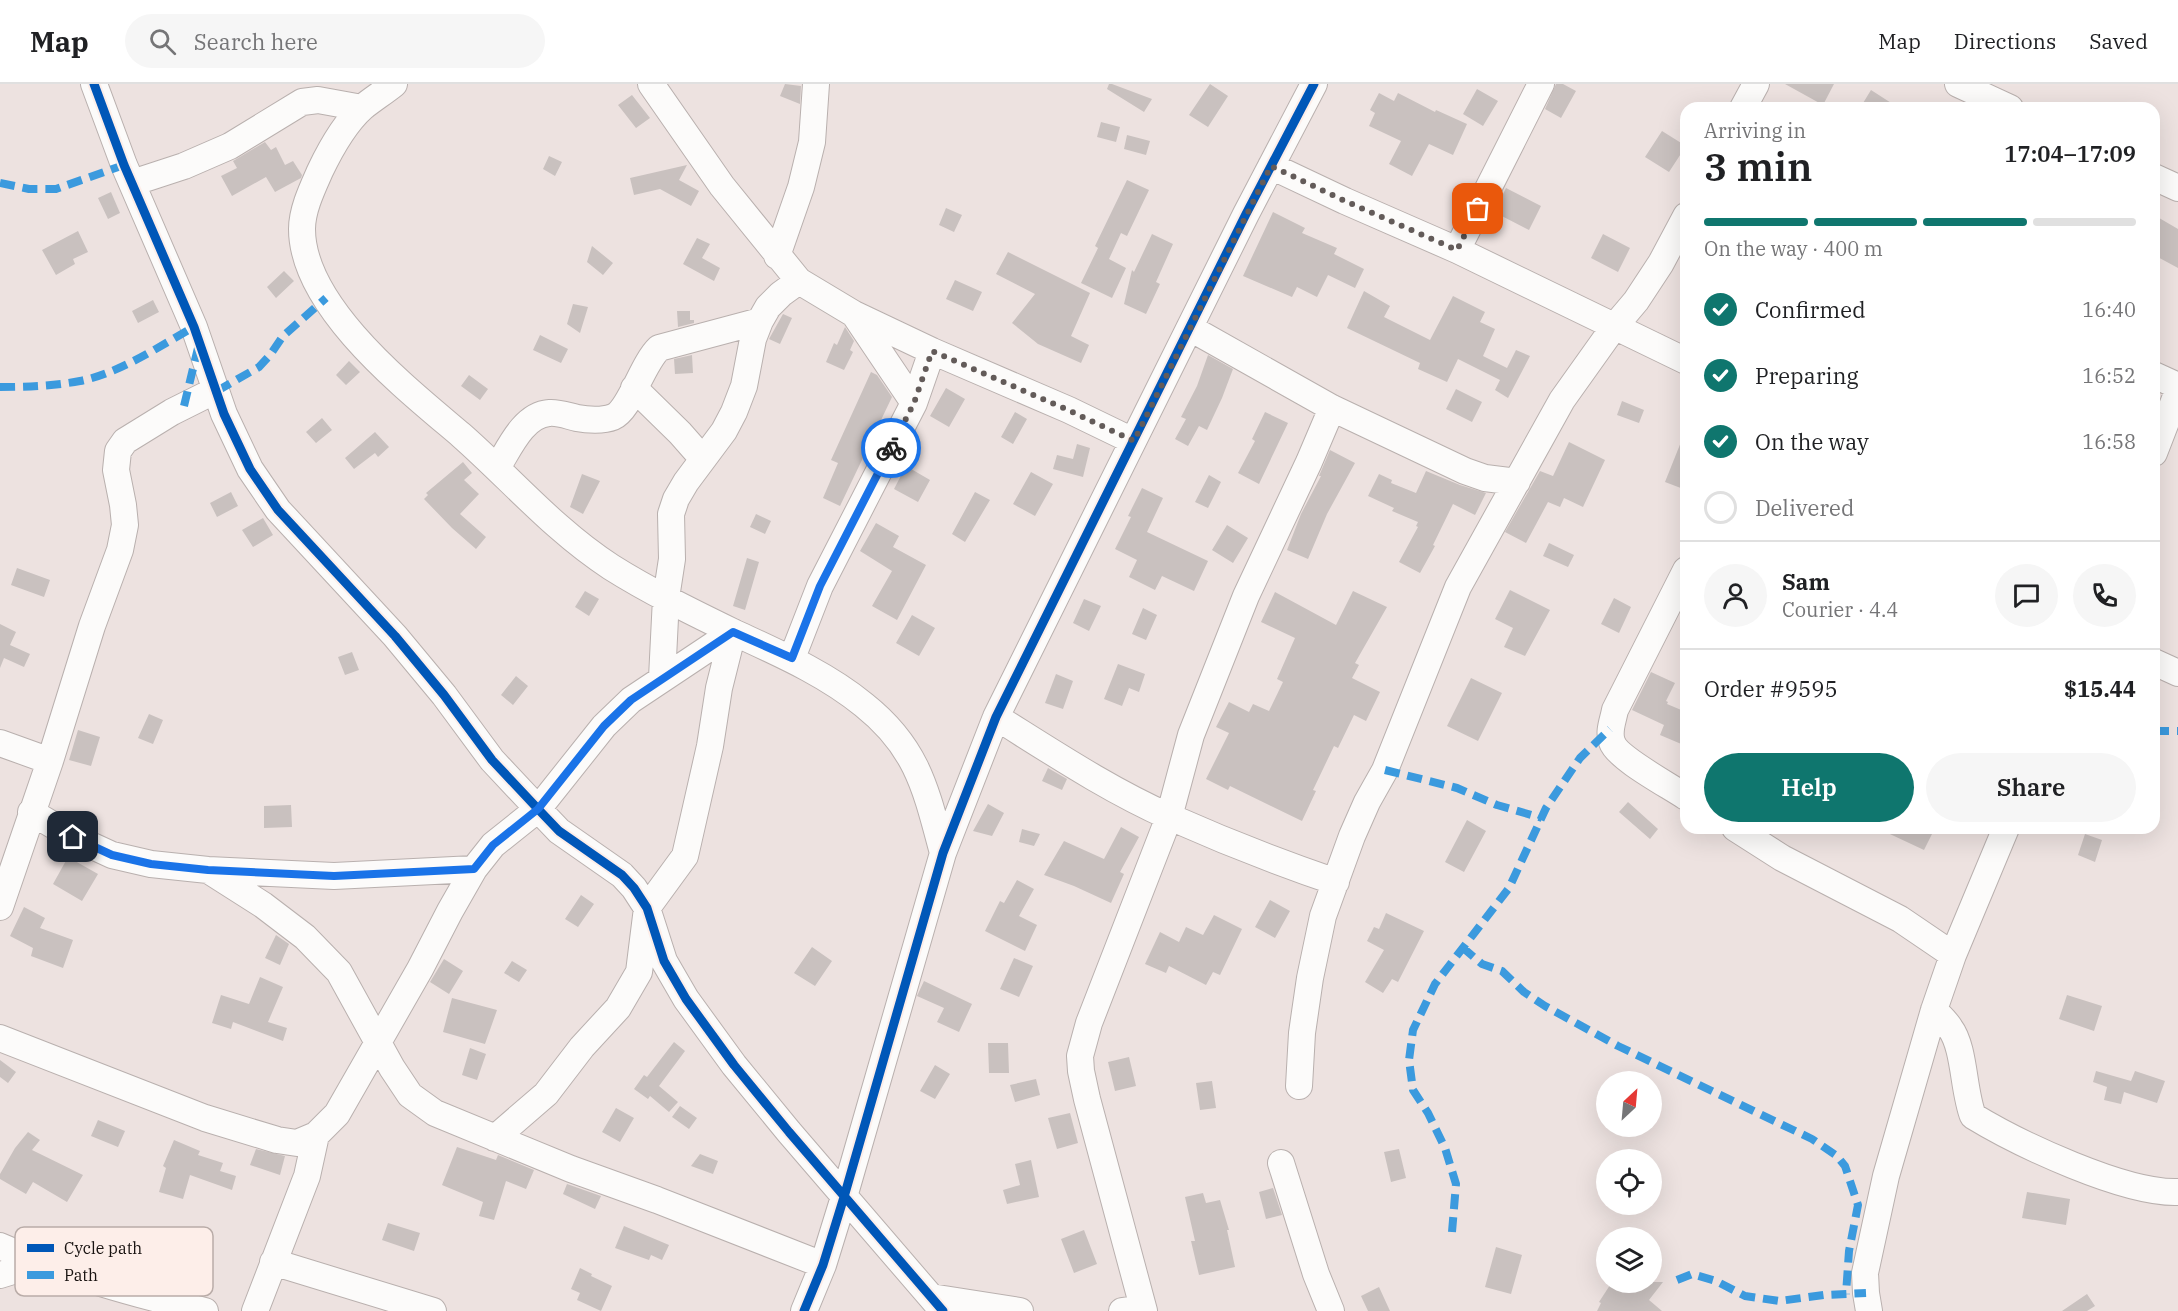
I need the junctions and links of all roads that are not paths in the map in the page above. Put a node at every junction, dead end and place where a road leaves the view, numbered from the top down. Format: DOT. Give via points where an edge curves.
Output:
graph roads {
  1 [pos="94,84"];
  2 [pos="394,84"];
  3 [pos="651,84"];
  4 [pos="816,84"];
  5 [pos="1314,84"];
  6 [pos="1541,84"];
  7 [pos="1755,84"];
  8 [pos="1958,84"];
  9 [pos="1746,102"];
  10 [pos="1997,102"];
  11 [pos="362,108"];
  12 [pos="1271,166"];
  13 [pos="2160,180"];
  14 [pos="132,183"];
  15 [pos="2178,188"];
  16 [pos="1680,227"];
  17 [pos="1457,250"];
  18 [pos="777,256"];
  19 [pos="798,281"];
  20 [pos="854,314"];
  21 [pos="760,321"];
  22 [pos="1614,327"];
  23 [pos="1190,328"];
  24 [pos="932,351"];
  25 [pos="1680,358"];
  26 [pos="2160,378"];
  27 [pos="2178,386"];
  28 [pos="634,388"];
  29 [pos="216,390"];
  30 [pos="2178,392"];
  31 [pos="914,403"];
  32 [pos="1332,408"];
  33 [pos="2160,438"];
  34 [pos="1134,441"];
  35 [pos="702,458"];
  36 [pos="496,468"];
  37 [pos="1517,482"];
  38 [pos="1680,584"];
  39 [pos="666,598"];
  40 [pos="733,632"];
  41 [pos="792,658"];
  42 [pos="2160,665"];
  43 [pos="2178,673"];
  44 [pos="662,678"];
  45 [pos="996,717"];
  46 [pos="0,743"];
  47 [pos="50,761"];
  48 [pos="1680,793"];
  49 [pos="538,809"];
  50 [pos="31,812"];
  51 [pos="1169,817"];
  52 [pos="1744,834"];
  53 [pos="2003,834"];
  54 [pos="943,853"];
  55 [pos="474,869"];
  56 [pos="208,870"];
  57 [pos="1336,882"];
  58 [pos="0,907"];
  59 [pos="647,908"];
  60 [pos="1953,955"];
  61 [pos="1934,1010"];
  62 [pos="0,1038"];
  63 [pos="378,1042"];
  64 [pos="1299,1086"];
  65 [pos="316,1135"];
  66 [pos="495,1138"];
  67 [pos="1281,1163"];
  68 [pos="2178,1192"];
  69 [pos="844,1197"];
  70 [pos="0,1246"];
  71 [pos="15,1252"];
  72 [pos="273,1262"];
  73 [pos="823,1265"];
  74 [pos="15,1270"];
  75 [pos="0,1275"];
  76 [pos="144,1296"];
  77 [pos="937,1304"];
  78 [pos="1136,1310"];
  79 [pos="205,1311"];
  80 [pos="255,1311"];
  81 [pos="433,1311"];
  82 [pos="804,1311"];
  83 [pos="1020,1311"];
  84 [pos="1331,1311"];
  85 [pos="1869,1311"];
  1 -- 14 [label="street"];
  2 -- 11 [label="street"];
  3 -- 18 [label="street" via="722,186"];
  4 -- 18 [label="street" via="812,142"];
  5 -- 12 [label="street"];
  6 -- 17 [label="street"];
  7 -- 9 [label="street"];
  8 -- 10 [label="street"];
  11 -- 14 [label="street" via="318,100 302,102 230,146"];
  11 -- 36 [label="street" via="338,138 309,194 302,229 308,261 326,298 363,347"];
  12 -- 17 [label="street"];
  12 -- 23 [label="street"];
  13 -- 15 [label="street"];
  14 -- 29 [label="street" via="194,327"];
  16 -- 22 [label="street" via="1636,301"];
  17 -- 22 [label="street"];
  18 -- 19 [label="street"];
  19 -- 20 [label="street"];
  19 -- 21 [label="street" via="768,307"];
  20 -- 24 [label="street"];
  20 -- 31 [label="street"];
  21 -- 28 [label="street" via="659,348"];
  21 -- 35 [label="street" via="734,412"];
  22 -- 25 [label="street"];
  22 -- 37 [label="street" via="1562,400"];
  23 -- 32 [label="street"];
  23 -- 34 [label="street"];
  24 -- 31 [label="street"];
  24 -- 34 [label="street"];
  26 -- 27 [label="street"];
  28 -- 35 [label="street"];
  28 -- 36 [label="street" via="615,417 583,419 549,413 533,418"];
  29 -- 47 [label="street" via="120,445 116,470 125,525 120,550"];
  29 -- 49 [label="street" via="250,469 278,510 395,636 492,760"];
  30 -- 33 [label="street"];
  31 -- 41 [label="street" via="820,586"];
  32 -- 37 [label="street" via="1465,471"];
  32 -- 51 [label="street" via="1246,596 1191,735"];
  34 -- 45 [label="street"];
  35 -- 39 [label="street" via="671,514 672,560"];
  36 -- 39 [label="street" via="566,535 611,567"];
  37 -- 57 [label="street" via="1458,587"];
  38 -- 48 [label="street" via="1610,729 1616,750"];
  39 -- 40 [label="street"];
  39 -- 44 [label="street"];
  40 -- 41 [label="street"];
  40 -- 44 [label="street"];
  40 -- 59 [label="street" via="685,856"];
  41 -- 54 [label="street" via="863,705 912,758 924,785"];
  42 -- 43 [label="street"];
  44 -- 49 [label="street" via="604,726"];
  45 -- 51 [label="street"];
  45 -- 54 [label="street"];
  46 -- 47 [label="street"];
  47 -- 50 [label="street"];
  49 -- 55 [label="street" via="493,845"];
  49 -- 59 [label="street" via="560,831 622,875"];
  50 -- 56 [label="street" via="112,855"];
  50 -- 58 [label="street"];
  51 -- 57 [label="street"];
  51 -- 78 [label="street" via="1089,1023 1080,1056"];
  52 -- 60 [label="street" via="1900,920"];
  53 -- 60 [label="street"];
  54 -- 69 [label="street"];
  55 -- 56 [label="street" via="334,876"];
  55 -- 63 [label="street"];
  56 -- 63 [label="street" via="306,936 339,972"];
  57 -- 64 [label="street" via="1323,916 1310,978"];
  59 -- 66 [label="street" via="639,972 627,996 546,1094"];
  59 -- 69 [label="street" via="664,962 686,999 734,1065"];
  60 -- 61 [label="street"];
  61 -- 68 [label="street" via="1951,1029 1958,1047 1973,1116 2087,1170 2162,1193"];
  61 -- 85 [label="street" via="1879,1206 1865,1273"];
  62 -- 65 [label="street" via="205,1118 277,1140 297,1143"];
  63 -- 65 [label="street" via="337,1114"];
  63 -- 66 [label="street" via="410,1095 435,1113"];
  65 -- 72 [label="street" via="307,1176"];
  66 -- 73 [label="street"];
  67 -- 84 [label="street"];
  69 -- 73 [label="street"];
  69 -- 77 [label="street"];
  70 -- 71 [label="street"];
  72 -- 80 [label="street"];
  72 -- 81 [label="street"];
  73 -- 82 [label="street"];
  74 -- 75 [label="street"];
  76 -- 79 [label="street"];
  77 -- 83 [label="street"];
}
